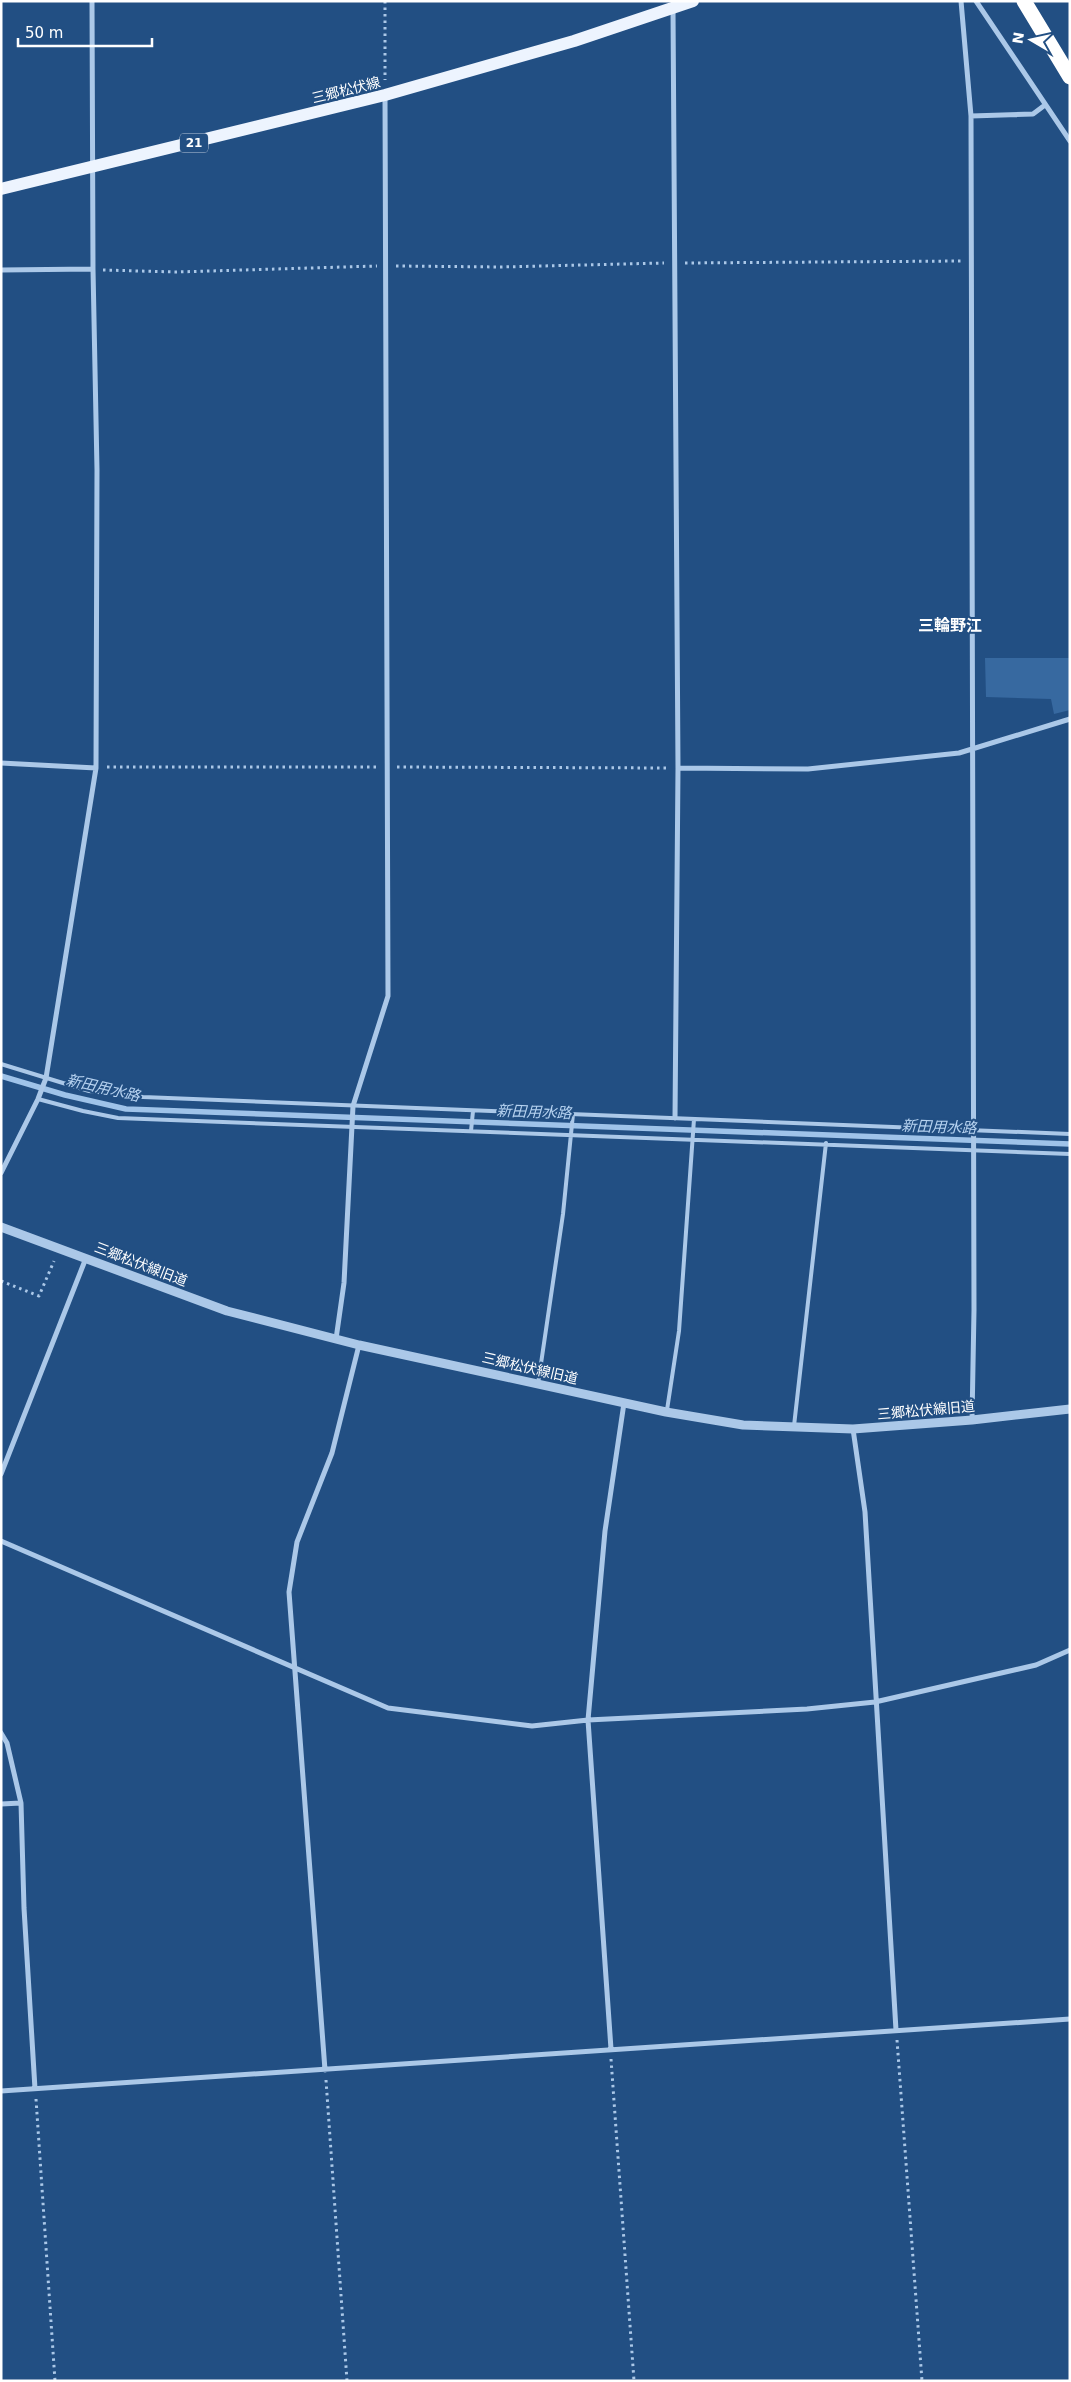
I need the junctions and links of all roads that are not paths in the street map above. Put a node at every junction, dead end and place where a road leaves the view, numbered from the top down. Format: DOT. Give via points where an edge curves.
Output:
graph roads {
  1 [pos="92,1"];
  2 [pos="693,1"];
  3 [pos="961,1"];
  4 [pos="976,1"];
  5 [pos="1024,1"];
  6 [pos="673,5"];
  7 [pos="1070,77"];
  8 [pos="385,96"];
  9 [pos="1045,105"];
  10 [pos="971,116"];
  11 [pos="1070,141"];
  12 [pos="94,166"];
  13 [pos="1,189"];
  14 [pos="92,269"];
  15 [pos="1,270"];
  16 [pos="1070,719"];
  17 [pos="972,751"];
  18 [pos="1,764"];
  19 [pos="96,768"];
  20 [pos="678,768"];
  21 [pos="1,1064"];
  22 [pos="46,1078"];
  23 [pos="38,1100"];
  24 [pos="353,1106"];
  25 [pos="473,1111"];
  26 [pos="573,1114"];
  27 [pos="675,1118"];
  28 [pos="694,1119"];
  29 [pos="352,1127"];
  30 [pos="471,1131"];
  31 [pos="972,1131"];
  32 [pos="571,1134"];
  33 [pos="1070,1134"];
  34 [pos="692,1140"];
  35 [pos="826,1143"];
  36 [pos="972,1150"];
  37 [pos="1070,1154"];
  38 [pos="1,1173"];
  39 [pos="1,1228"];
  40 [pos="86,1258"];
  41 [pos="336,1339"];
  42 [pos="359,1345"];
  43 [pos="538,1384"];
  44 [pos="624,1404"];
  45 [pos="1070,1409"];
  46 [pos="666,1412"];
  47 [pos="972,1420"];
  48 [pos="794,1428"];
  49 [pos="852,1429"];
  50 [pos="1,1474"];
  51 [pos="1,1542"];
  52 [pos="1070,1650"];
  53 [pos="295,1668"];
  54 [pos="875,1702"];
  55 [pos="588,1720"];
  56 [pos="1,1733"];
  57 [pos="21,1803"];
  58 [pos="1,1804"];
  59 [pos="1070,2019"];
  60 [pos="896,2030"];
  61 [pos="611,2049"];
  62 [pos="325,2070"];
  63 [pos="35,2089"];
  64 [pos="1,2092"];
  1 -- 12 [label="street"];
  2 -- 6 [label="main road, 三郷松伏線 / 21"];
  3 -- 10 [label="street"];
  4 -- 9 [label="street"];
  5 -- 7 [label="highway"];
  6 -- 8 [label="main road, 三郷松伏線 / 21" via="574,41"];
  6 -- 20 [label="street"];
  8 -- 12 [label="main road, 三郷松伏線 / 21"];
  8 -- 24 [label="street" via="388,996"];
  9 -- 10 [label="street" via="1033,114"];
  9 -- 11 [label="street"];
  10 -- 17 [label="street"];
  12 -- 13 [label="main road, 三郷松伏線 / 21"];
  12 -- 14 [label="street"];
  14 -- 15 [label="street"];
  14 -- 19 [label="street" via="97,470"];
  16 -- 17 [label="street"];
  17 -- 20 [label="street" via="808,769"];
  17 -- 31 [label="street"];
  18 -- 19 [label="street"];
  19 -- 22 [label="street"];
  20 -- 27 [label="street"];
  21 -- 22 [label="lane"];
  22 -- 23 [label="street"];
  22 -- 24 [label="lane" via="89,1090 143,1096"];
  23 -- 29 [label="lane" via="118,1118"];
  23 -- 38 [label="street"];
  24 -- 25 [label="lane"];
  24 -- 29 [label="street"];
  25 -- 26 [label="lane"];
  25 -- 30 [label="lane"];
  26 -- 27 [label="lane"];
  26 -- 32 [label="lane"];
  27 -- 28 [label="lane"];
  28 -- 31 [label="lane"];
  28 -- 34 [label="lane"];
  29 -- 30 [label="lane"];
  29 -- 41 [label="street" via="344,1283"];
  30 -- 32 [label="lane"];
  31 -- 33 [label="lane"];
  31 -- 36 [label="street"];
  32 -- 34 [label="lane"];
  32 -- 43 [label="lane"];
  34 -- 35 [label="lane"];
  34 -- 46 [label="lane" via="679,1331"];
  35 -- 36 [label="lane"];
  35 -- 48 [label="lane"];
  36 -- 37 [label="lane"];
  36 -- 47 [label="street"];
  39 -- 40 [label="street, 三郷松伏線旧道"];
  40 -- 41 [label="street, 三郷松伏線旧道" via="227,1311"];
  40 -- 50 [label="street"];
  41 -- 42 [label="street, 三郷松伏線旧道"];
  42 -- 43 [label="street, 三郷松伏線旧道"];
  42 -- 53 [label="street" via="332,1453 297,1542 289,1592"];
  43 -- 44 [label="street, 三郷松伏線旧道"];
  44 -- 46 [label="street, 三郷松伏線旧道"];
  44 -- 55 [label="street" via="604,1541"];
  45 -- 47 [label="street, 三郷松伏線旧道"];
  46 -- 48 [label="street, 三郷松伏線旧道" via="743,1425"];
  47 -- 49 [label="street, 三郷松伏線旧道"];
  48 -- 49 [label="street, 三郷松伏線旧道"];
  49 -- 54 [label="street" via="865,1512"];
  51 -- 53 [label="street"];
  52 -- 54 [label="street" via="1036,1665"];
  53 -- 55 [label="street" via="388,1708 532,1726"];
  53 -- 62 [label="street"];
  54 -- 55 [label="street" via="807,1710"];
  54 -- 60 [label="street"];
  55 -- 61 [label="street"];
  56 -- 57 [label="street" via="7,1743"];
  57 -- 58 [label="street"];
  57 -- 63 [label="street"];
  59 -- 60 [label="street"];
  60 -- 61 [label="street"];
  61 -- 62 [label="street"];
  62 -- 63 [label="street"];
  63 -- 64 [label="street"];
}
